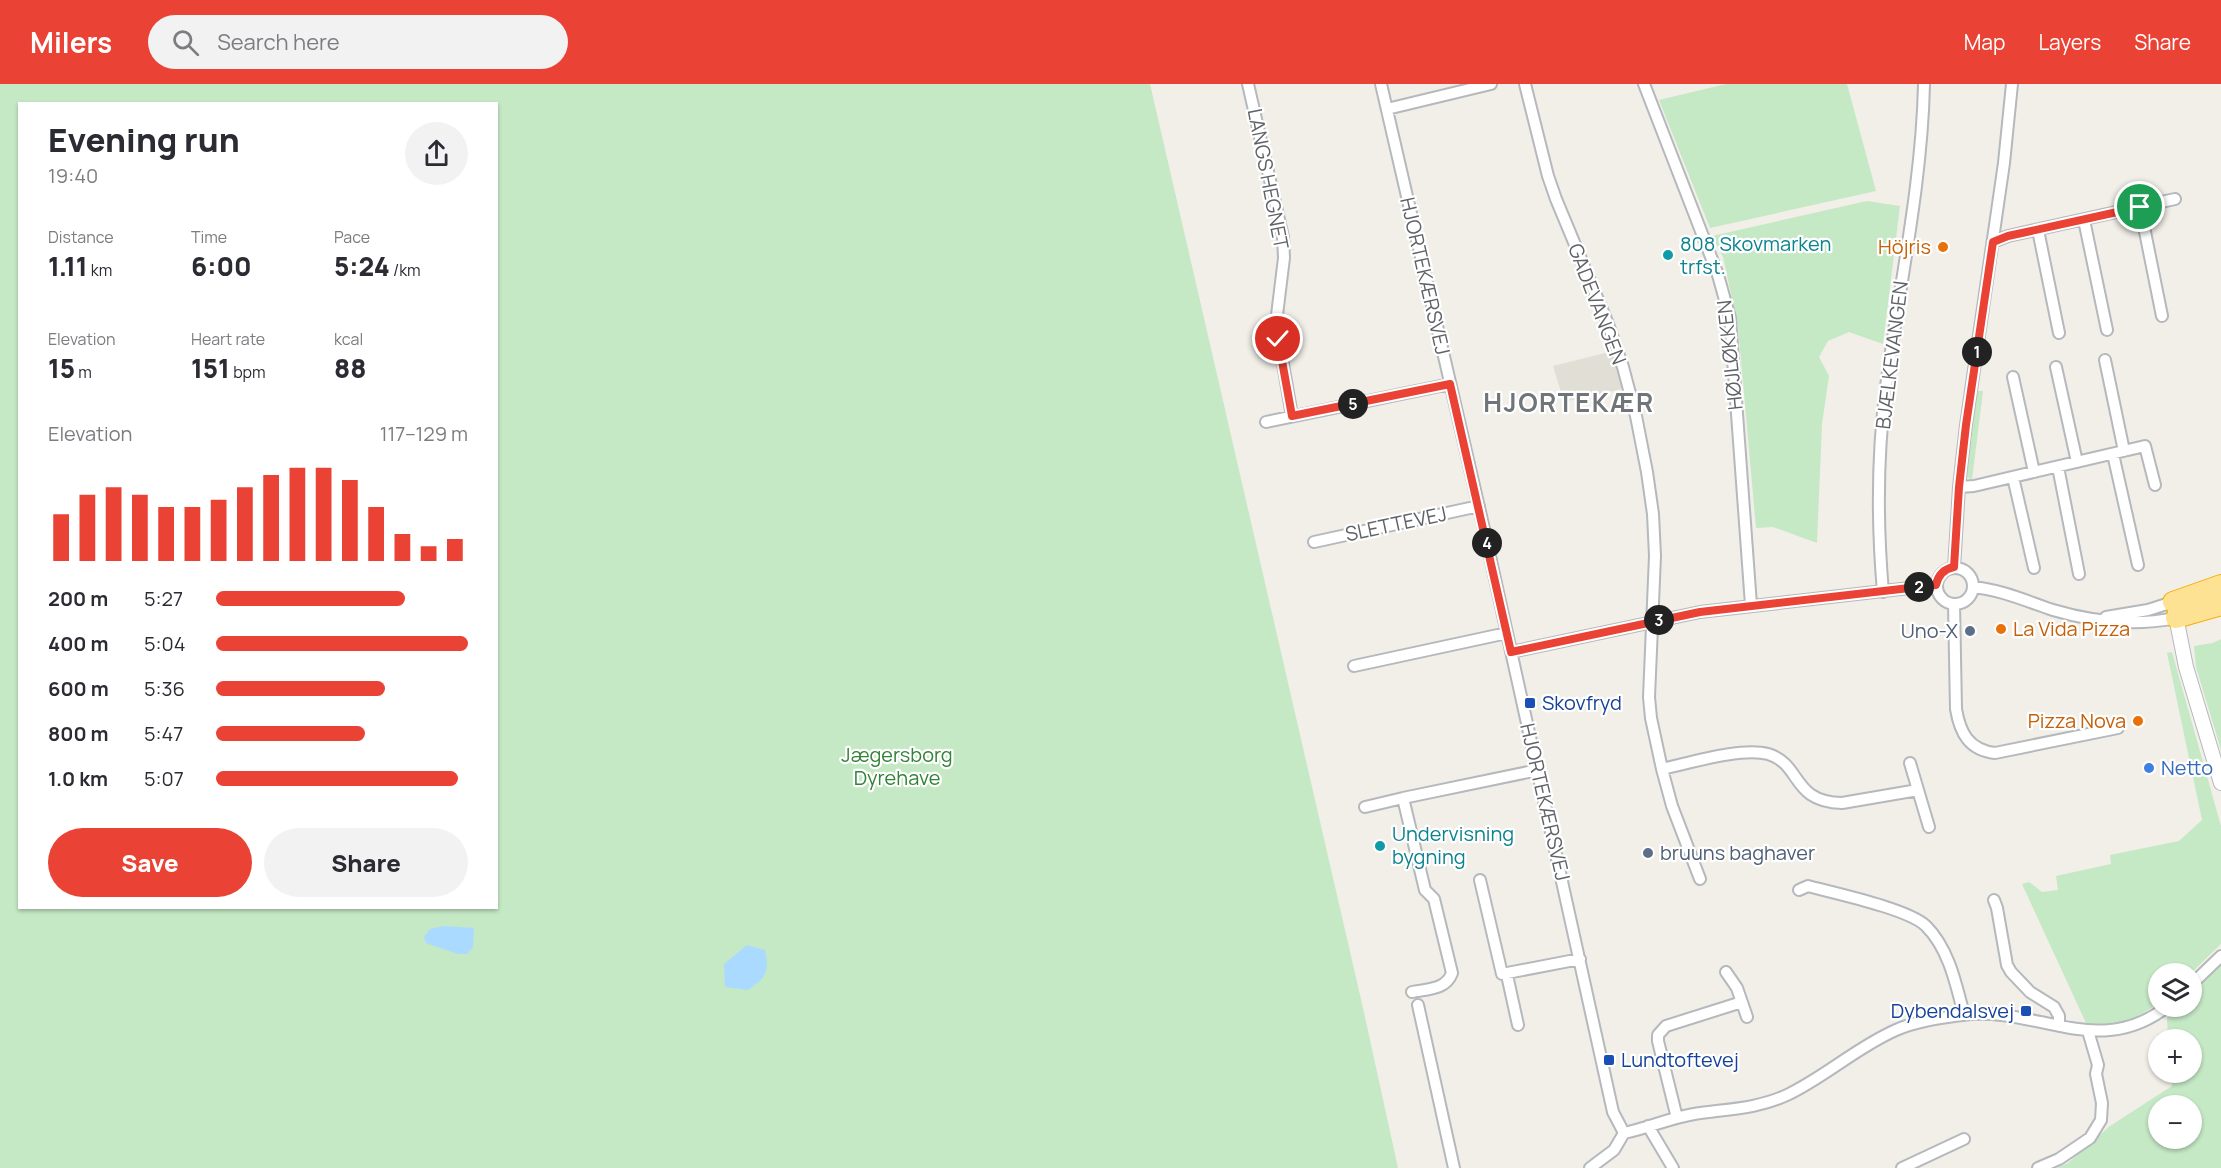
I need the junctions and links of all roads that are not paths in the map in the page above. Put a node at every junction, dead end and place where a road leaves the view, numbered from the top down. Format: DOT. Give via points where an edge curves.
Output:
graph roads {
  1 [pos="1248,84"];
  2 [pos="1381,84"];
  3 [pos="1491,84"];
  4 [pos="1525,84"];
  5 [pos="1644,84"];
  6 [pos="1924,84"];
  7 [pos="2012,84"];
  8 [pos="1387,109"];
  9 [pos="2175,200"];
  10 [pos="2140,207"];
  11 [pos="2084,220"];
  12 [pos="2038,231"];
  13 [pos="1993,242"];
  14 [pos="2162,316"];
  15 [pos="2107,330"];
  16 [pos="2058,333"];
  17 [pos="2105,360"];
  18 [pos="2056,367"];
  19 [pos="2013,377"];
  20 [pos="1450,384"];
  21 [pos="1292,416"];
  22 [pos="1266,422"];
  23 [pos="2118,453"];
  24 [pos="2077,462"];
  25 [pos="2058,467"];
  26 [pos="2034,472"];
  27 [pos="2013,477"];
  28 [pos="2155,485"];
  29 [pos="1959,487"];
  30 [pos="1479,506"];
  31 [pos="1314,542"];
  32 [pos="2138,565"];
  33 [pos="1954,567"];
  34 [pos="2034,568"];
  35 [pos="2079,574"];
  36 [pos="1936,585"];
  37 [pos="2221,585"];
  38 [pos="1973,588"];
  39 [pos="1882,592"];
  40 [pos="1954,604"];
  41 [pos="1751,605"];
  42 [pos="2221,605"];
  43 [pos="2175,610"];
  44 [pos="2096,618"];
  45 [pos="1652,621"];
  46 [pos="1507,633"];
  47 [pos="1511,652"];
  48 [pos="1354,666"];
  49 [pos="2118,728"];
  50 [pos="1910,763"];
  51 [pos="1662,769"];
  52 [pos="1538,770"];
  53 [pos="2221,783"];
  54 [pos="1918,790"];
  55 [pos="1403,798"];
  56 [pos="1365,807"];
  57 [pos="1929,827"];
  58 [pos="1700,879"];
  59 [pos="1480,880"];
  60 [pos="1799,890"];
  61 [pos="1994,900"];
  62 [pos="2221,956"];
  63 [pos="1580,959"];
  64 [pos="1726,972"];
  65 [pos="2202,974"];
  66 [pos="1507,975"];
  67 [pos="1412,992"];
  68 [pos="1742,1002"];
  69 [pos="1418,1005"];
  70 [pos="1964,1015"];
  71 [pos="1747,1017"];
  72 [pos="2152,1017"];
  73 [pos="1518,1025"];
  74 [pos="2059,1026"];
  75 [pos="2088,1031"];
  76 [pos="1677,1118"];
  77 [pos="1648,1126"];
  78 [pos="1624,1133"];
  79 [pos="1964,1139"];
  80 [pos="1454,1168"];
  81 [pos="1590,1168"];
  82 [pos="1673,1168"];
  83 [pos="1902,1168"];
  84 [pos="2038,1168"];
  1 -- 21 [label="street, LANGS HEGNET" via="1283,237 1276,323"];
  2 -- 8 [label="street, HJORTEKÆRSVEJ"];
  3 -- 8 [label="street"];
  4 -- 45 [label="street, GADEVANGEN" via="1548,176 1608,324 1636,418 1653,514"];
  5 -- 41 [label="street, HØJLØKKEN" via="1718,275 1730,318"];
  6 -- 39 [label="street, BJÆLKEVANGEN" via="1881,440 1878,540"];
  7 -- 13 [label="street"];
  8 -- 20 [label="street, HJORTEKÆRSVEJ"];
  9 -- 10 [label="street"];
  10 -- 11 [label="street"];
  10 -- 14 [label="street"];
  11 -- 12 [label="street"];
  11 -- 15 [label="street"];
  12 -- 13 [label="street"];
  12 -- 16 [label="street"];
  13 -- 29 [label="street"];
  17 -- 23 [label="street"];
  18 -- 24 [label="street"];
  19 -- 26 [label="street"];
  20 -- 21 [label="street"];
  20 -- 30 [label="street, HJORTEKÆRSVEJ"];
  21 -- 22 [label="street"];
  23 -- 24 [label="street"];
  23 -- 28 [label="street" via="2145,446"];
  23 -- 32 [label="street"];
  24 -- 25 [label="street"];
  25 -- 26 [label="street"];
  25 -- 35 [label="street"];
  26 -- 27 [label="street"];
  27 -- 29 [label="street"];
  27 -- 34 [label="street"];
  29 -- 33 [label="street"];
  30 -- 31 [label="street, SLETTEVEJ"];
  30 -- 46 [label="street, HJORTEKÆRSVEJ"];
  33 -- 36 [label="street" via="1944,571"];
  33 -- 38 [label="street" via="1968,573"];
  36 -- 39 [label="street"];
  36 -- 40 [label="street" via="1942,598"];
  37 -- 43 [label="highway"];
  38 -- 40 [label="street" via="1966,600"];
  38 -- 44 [label="street"];
  39 -- 41 [label="street"];
  40 -- 49 [label="street" via="1956,709 1964,737 1975,747 1995,753"];
  41 -- 45 [label="street"];
  42 -- 43 [label="highway"];
  43 -- 44 [label="street"];
  43 -- 44 [label="street" via="2156,622"];
  43 -- 53 [label="street" via="2187,667"];
  45 -- 47 [label="street"];
  45 -- 51 [label="street, GADEVANGEN" via="1649,697"];
  46 -- 47 [label="street, HJORTEKÆRSVEJ"];
  46 -- 48 [label="street"];
  47 -- 52 [label="street, HJORTEKÆRSVEJ"];
  50 -- 54 [label="street"];
  51 -- 54 [label="street" via="1756,752 1780,760 1804,790 1829,803"];
  51 -- 58 [label="street, GADEVANGEN"];
  52 -- 55 [label="street"];
  52 -- 63 [label="street, HJORTEKÆRSVEJ"];
  54 -- 57 [label="street"];
  55 -- 56 [label="street"];
  55 -- 67 [label="street" via="1425,890 1434,899 1452,973 1449,982 1441,987"];
  59 -- 66 [label="street" via="1502,974"];
  60 -- 70 [label="street" via="1808,886 1907,914 1924,924 1949,962"];
  61 -- 74 [label="street" via="2007,965 2030,992 2054,1007"];
  62 -- 65 [label="street"];
  63 -- 66 [label="street"];
  63 -- 78 [label="street, HJORTEKÆRSVEJ" via="1614,1112"];
  64 -- 68 [label="street"];
  66 -- 73 [label="street"];
  68 -- 71 [label="street"];
  68 -- 76 [label="street" via="1661,1029 1658,1041"];
  69 -- 80 [label="street"];
  70 -- 74 [label="street" via="2000,1016"];
  70 -- 76 [label="street" via="1896,1030 1807,1084 1764,1103"];
  72 -- 75 [label="street" via="2135,1027"];
  74 -- 75 [label="street"];
  75 -- 84 [label="street" via="2098,1065 2101,1120 2090,1138"];
  76 -- 77 [label="street"];
  77 -- 78 [label="street"];
  77 -- 82 [label="street"];
  78 -- 81 [label="street" via="1614,1150"];
  79 -- 83 [label="street"];
}
